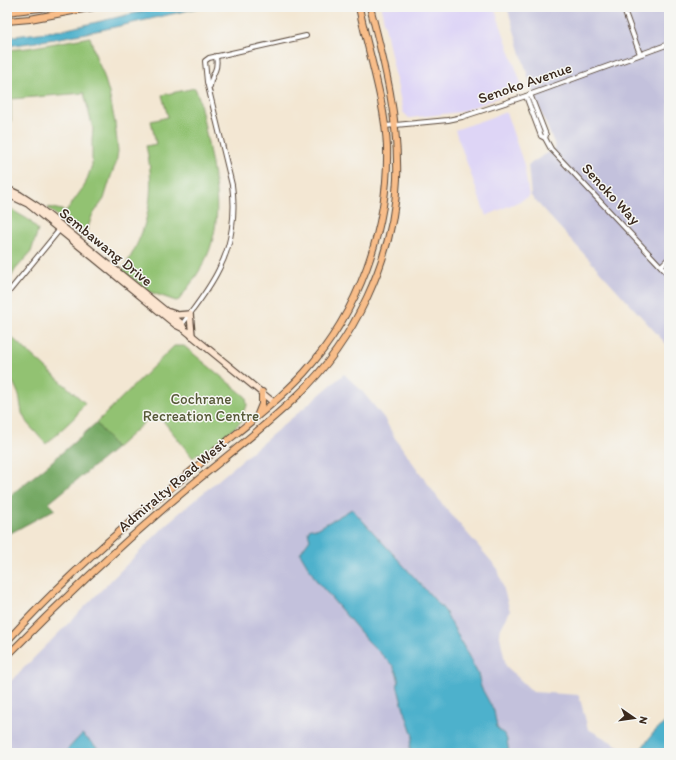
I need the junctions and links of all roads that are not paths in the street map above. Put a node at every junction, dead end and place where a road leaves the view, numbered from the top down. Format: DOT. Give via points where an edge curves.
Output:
graph roads {
  1 [pos="48,7"];
  2 [pos="94,7"];
  3 [pos="359,7"];
  4 [pos="370,7"];
  5 [pos="623,7"];
  6 [pos="66,10"];
  7 [pos="7,12"];
  8 [pos="7,21"];
  9 [pos="306,36"];
  10 [pos="669,44"];
  11 [pos="640,54"];
  12 [pos="216,56"];
  13 [pos="210,88"];
  14 [pos="528,95"];
  15 [pos="395,125"];
  16 [pos="385,126"];
  17 [pos="7,189"];
  18 [pos="7,194"];
  19 [pos="61,229"];
  20 [pos="669,258"];
  21 [pos="661,266"];
  22 [pos="669,275"];
  23 [pos="7,294"];
  24 [pos="167,312"];
  25 [pos="190,314"];
  26 [pos="182,327"];
  27 [pos="192,336"];
  28 [pos="262,392"];
  29 [pos="273,402"];
  30 [pos="289,403"];
  31 [pos="257,417"];
  32 [pos="7,641"];
  33 [pos="7,656"];
  1 -- 7 [label="main road"];
  2 -- 6 [label="main road"];
  3 -- 16 [label="main road, Admiralty Road West"];
  4 -- 15 [label="main road, Admiralty Road West"];
  5 -- 11 [label="street"];
  6 -- 8 [label="main road" via="30,19"];
  9 -- 12 [label="street"];
  10 -- 11 [label="street, Senoko Avenue"];
  11 -- 14 [label="street, Senoko Avenue"];
  12 -- 13 [label="street" via="217,67 210,81"];
  12 -- 13 [label="street" via="204,61"];
  13 -- 25 [label="street" via="232,185 232,221 220,269"];
  14 -- 15 [label="street, Senoko Avenue" via="455,119"];
  14 -- 21 [label="street, Senoko Way" via="551,148"];
  15 -- 16 [label="street, Senoko Avenue"];
  15 -- 30 [label="main road, Admiralty Road West" via="396,196 378,270 350,330 330,360"];
  16 -- 29 [label="main road, Admiralty Road West" via="387,149 382,209 375,243 361,285 342,322 320,354"];
  17 -- 19 [label="main road, Sembawang Drive" via="28,200"];
  18 -- 19 [label="main road, Sembawang Drive" via="28,204"];
  19 -- 23 [label="street"];
  19 -- 24 [label="main road, Sembawang Drive"];
  19 -- 26 [label="main road, Sembawang Drive"];
  20 -- 21 [label="street"];
  21 -- 22 [label="street, Senoko Way"];
  24 -- 25 [label="main road" via="178,315"];
  24 -- 26 [label="main road, Sembawang Drive"];
  25 -- 26 [label="street"];
  25 -- 27 [label="main road"];
  26 -- 27 [label="main road, Sembawang Drive"];
  27 -- 28 [label="main road, Sembawang Drive"];
  28 -- 29 [label="main road, Sembawang Drive"];
  28 -- 31 [label="main road" via="262,404"];
  29 -- 30 [label="main road" via="279,406"];
  29 -- 31 [label="main road, Admiralty Road West"];
  30 -- 33 [label="main road, Admiralty Road West" via="114,552"];
  31 -- 32 [label="main road, Admiralty Road West" via="76,570"];
}
